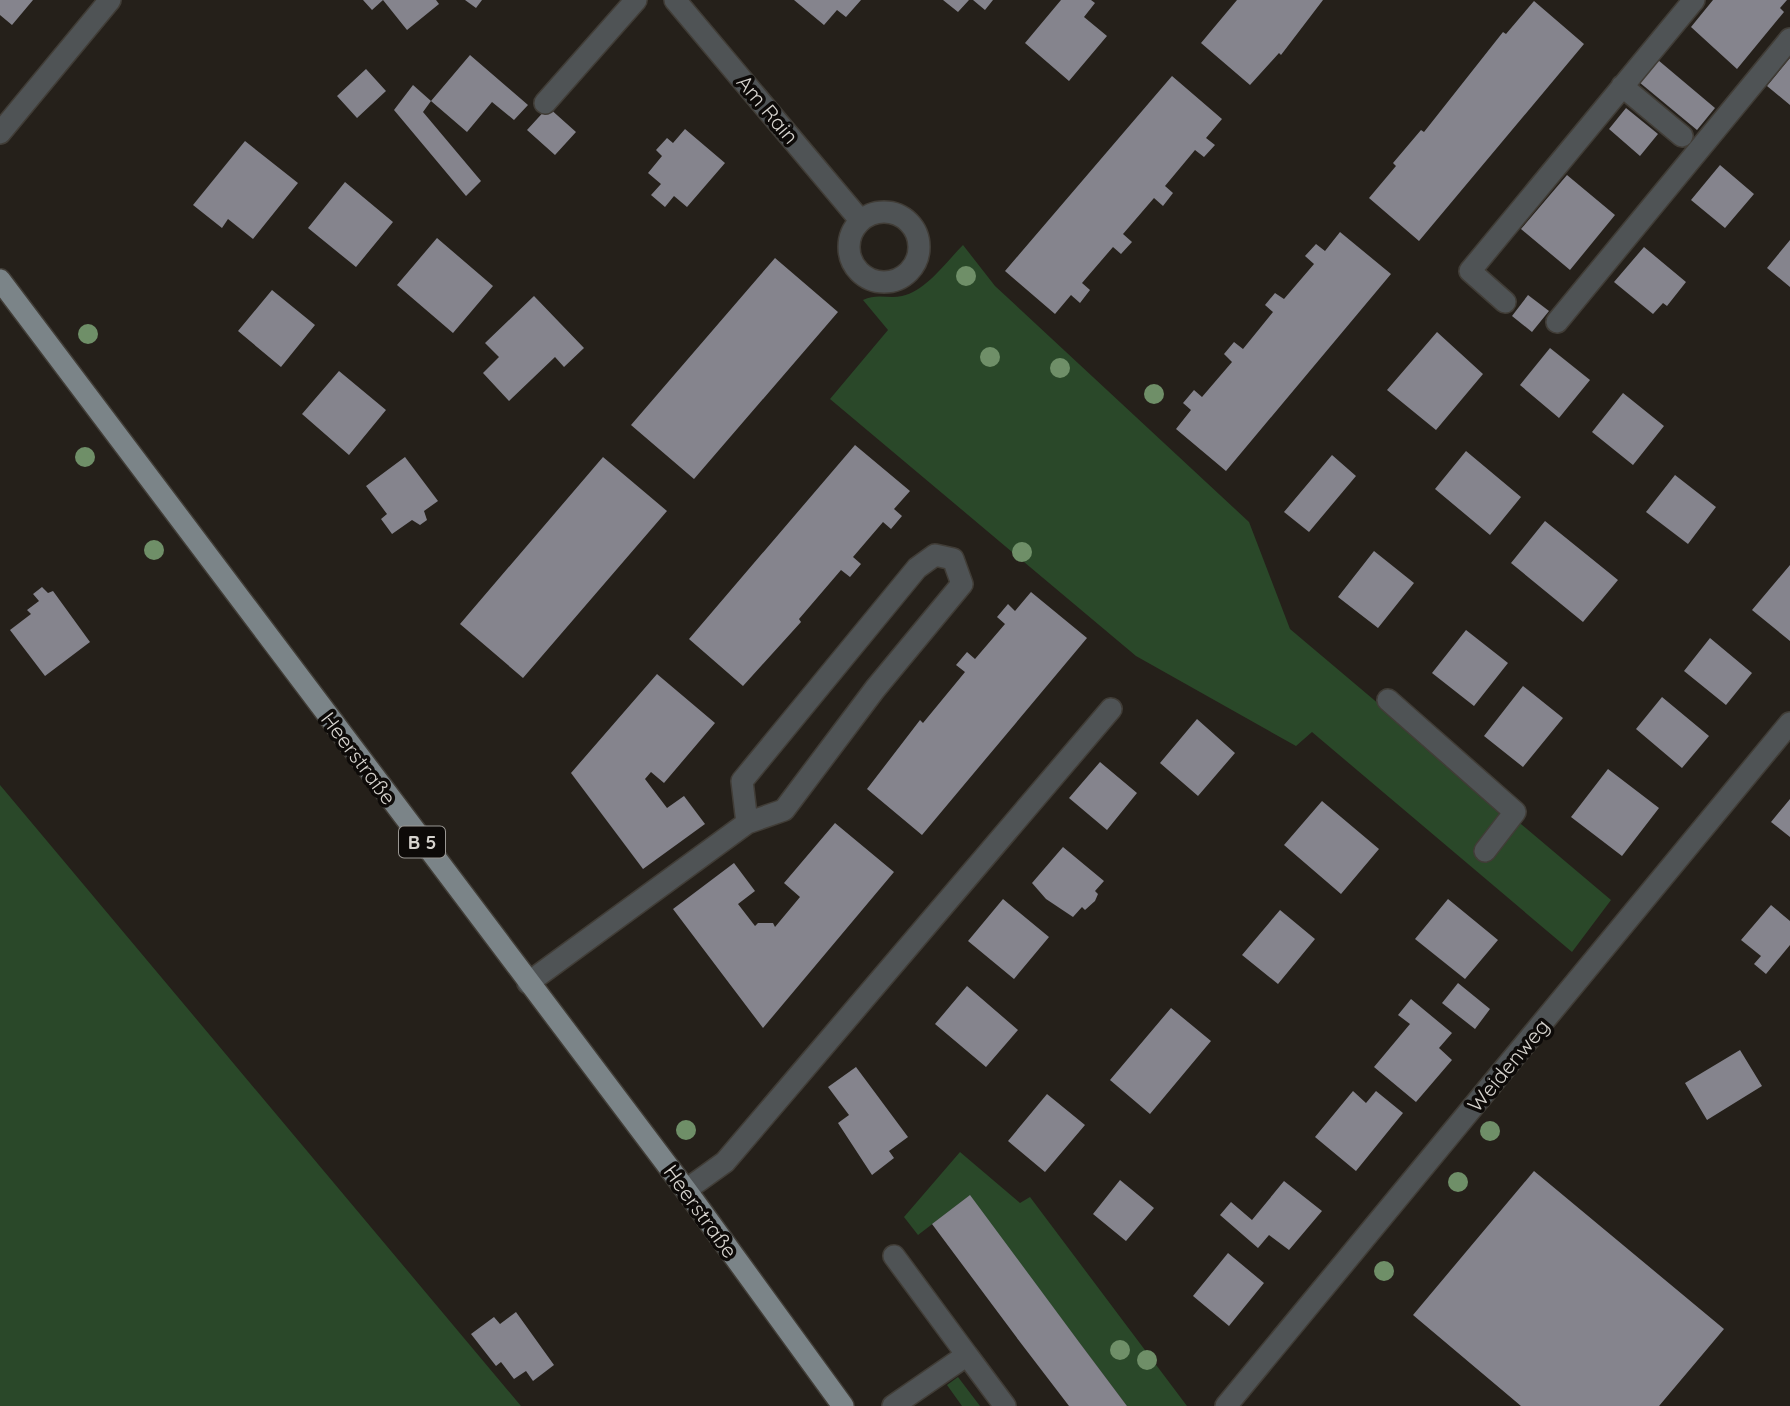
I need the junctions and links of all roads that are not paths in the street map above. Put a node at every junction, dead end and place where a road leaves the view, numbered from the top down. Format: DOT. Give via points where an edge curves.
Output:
graph roads {
  1 [pos="110,0"];
  2 [pos="636,0"];
  3 [pos="675,0"];
  4 [pos="1695,0"];
  5 [pos="1790,39"];
  6 [pos="1622,86"];
  7 [pos="545,103"];
  8 [pos="0,133"];
  9 [pos="1682,136"];
  10 [pos="860,220"];
  11 [pos="0,280"];
  12 [pos="1505,302"];
  13 [pos="1556,322"];
  14 [pos="1388,700"];
  15 [pos="1111,709"];
  16 [pos="1790,723"];
  17 [pos="747,823"];
  18 [pos="1485,851"];
  19 [pos="528,983"];
  20 [pos="686,1190"];
  21 [pos="894,1256"];
  22 [pos="967,1355"];
  23 [pos="843,1406"];
  24 [pos="893,1406"];
  25 [pos="1005,1406"];
  26 [pos="1226,1406"];
  1 -- 8 [label="street"];
  2 -- 7 [label="street"];
  3 -- 10 [label="street, Am Rain"];
  4 -- 6 [label="street"];
  5 -- 13 [label="street"];
  6 -- 9 [label="street"];
  6 -- 12 [label="street" via="1470,271"];
  11 -- 19 [label="main road, Heerstraße / B 5"];
  14 -- 18 [label="street" via="1515,812"];
  15 -- 20 [label="street" via="724,1162"];
  16 -- 26 [label="street, Weidenweg"];
  17 -- 17 [label="street" via="784,810 874,689 962,584 953,559 935,555 917,568 742,781"];
  17 -- 19 [label="street"];
  19 -- 20 [label="main road, Heerstraße / B 5"];
  20 -- 23 [label="main road, Heerstraße / B 5"];
  21 -- 22 [label="street"];
  22 -- 24 [label="street"];
  22 -- 25 [label="street"];
}
